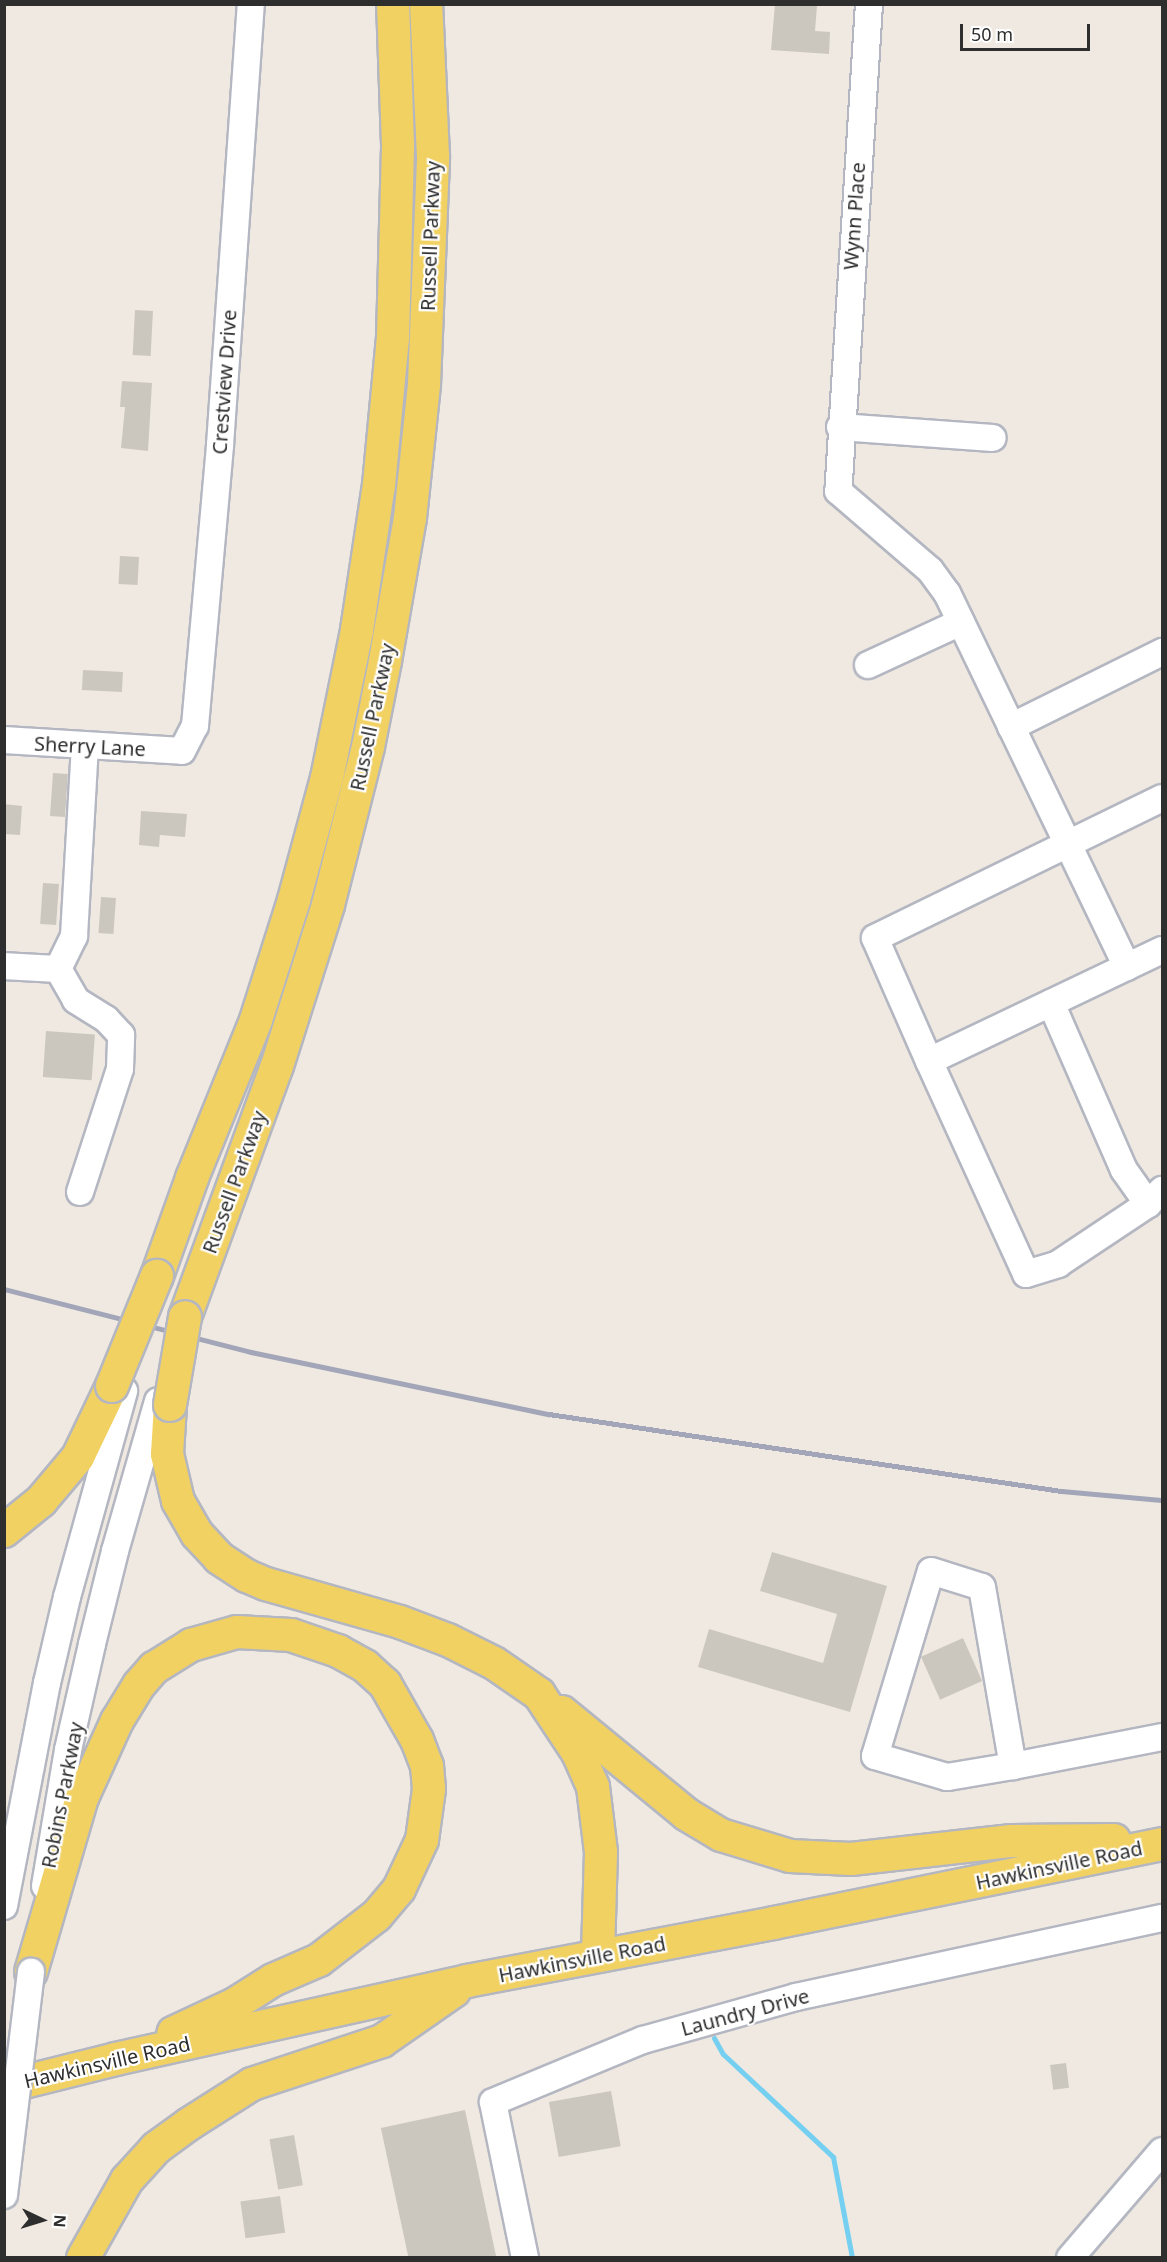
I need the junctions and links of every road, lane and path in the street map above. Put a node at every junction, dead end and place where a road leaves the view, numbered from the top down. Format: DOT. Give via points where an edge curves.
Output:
graph roads {
  1 [pos="251,4"];
  2 [pos="393,4"];
  3 [pos="426,4"];
  4 [pos="868,4"];
  5 [pos="840,427"];
  6 [pos="993,438"];
  7 [pos="961,622"];
  8 [pos="1162,652"];
  9 [pos="868,665"];
  10 [pos="1011,727"];
  11 [pos="4,741"];
  12 [pos="85,745"];
  13 [pos="176,751"];
  14 [pos="1162,798"];
  15 [pos="1068,844"];
  16 [pos="1162,950"];
  17 [pos="4,966"];
  18 [pos="1127,967"];
  19 [pos="58,969"];
  20 [pos="1051,1003"];
  21 [pos="929,1061"];
  22 [pos="80,1192"];
  23 [pos="1155,1197"];
  24 [pos="118,1389"];
  25 [pos="164,1403"];
  26 [pos="4,1532"];
  27 [pos="539,1694"];
  28 [pos="1162,1737"];
  29 [pos="1013,1766"];
  30 [pos="1162,1842"];
  31 [pos="4,1906"];
  32 [pos="1162,1918"];
  33 [pos="598,1956"];
  34 [pos="31,1972"];
  35 [pos="467,1982"];
  36 [pos="116,2059"];
  37 [pos="4,2087"];
  38 [pos="1162,2151"];
  39 [pos="4,2195"];
  40 [pos="82,2258"];
  41 [pos="525,2258"];
  42 [pos="1070,2258"];
  1 -- 13 [label="street, Crestview Drive" via="220,445 195,726 182,751"];
  2 -- 24 [label="main road, Russell Parkway, bridge" via="398,145 394,328 379,485 357,630 327,778 294,900 256,1020 192,1178"];
  3 -- 25 [label="main road, Russell Parkway, bridge" via="433,156 430,292 418,450 399,587 368,747 328,905 276,1066 185,1317"];
  4 -- 5 [label="street, Wynn Place"];
  5 -- 6 [label="street"];
  5 -- 7 [label="street, Wynn Place" via="838,491 930,570 947,592"];
  7 -- 9 [label="street"];
  7 -- 10 [label="street"];
  8 -- 10 [label="street"];
  10 -- 15 [label="street"];
  11 -- 12 [label="street, Sherry Lane"];
  12 -- 13 [label="street, Sherry Lane"];
  12 -- 19 [label="street" via="74,936"];
  14 -- 15 [label="street"];
  15 -- 18 [label="street"];
  15 -- 21 [label="street" via="875,938"];
  16 -- 18 [label="street"];
  17 -- 19 [label="street"];
  18 -- 20 [label="street"];
  19 -- 22 [label="street" via="76,1000 106,1019 121,1035 120,1069"];
  20 -- 21 [label="street"];
  20 -- 23 [label="street" via="1124,1170"];
  21 -- 23 [label="street" via="1026,1274 1058,1264"];
  24 -- 26 [label="main road, Russell Parkway" via="78,1457 41,1501"];
  24 -- 31 [label="street, Robins Parkway" via="47,1683"];
  25 -- 27 [label="main road, Russell Parkway" via="166,1454 178,1502 197,1534 219,1558 266,1584 400,1622 448,1640"];
  25 -- 34 [label="street, Robins Parkway" via="115,1551 68,1750"];
  27 -- 30 [label="main road, Russell Parkway" via="686,1814 721,1834 790,1856 851,1859 1012,1841"];
  27 -- 33 [label="main road" via="578,1753 593,1787 601,1851"];
  28 -- 29 [label="street"];
  29 -- 29 [label="street" via="982,1587 931,1572 875,1756 947,1777"];
  30 -- 33 [label="main road, Hawkinsville Road"];
  32 -- 41 [label="street, Laundry Drive" via="796,1997 643,2040 493,2102"];
  33 -- 35 [label="main road, Hawkinsville Road"];
  34 -- 36 [label="main road" via="82,1798 117,1721 154,1668 191,1645 237,1632 291,1635 338,1651 365,1666 385,1684 417,1740 429,1789 422,1840 399,1889 376,1916 319,1960"];
  34 -- 39 [label="street, Robins Parkway, bridge"];
  35 -- 36 [label="main road, Hawkinsville Road"];
  35 -- 40 [label="main road" via="382,2041 252,2084 189,2124 156,2148 127,2180"];
  36 -- 37 [label="main road, Hawkinsville Road"];
  38 -- 42 [label="street"];
}
